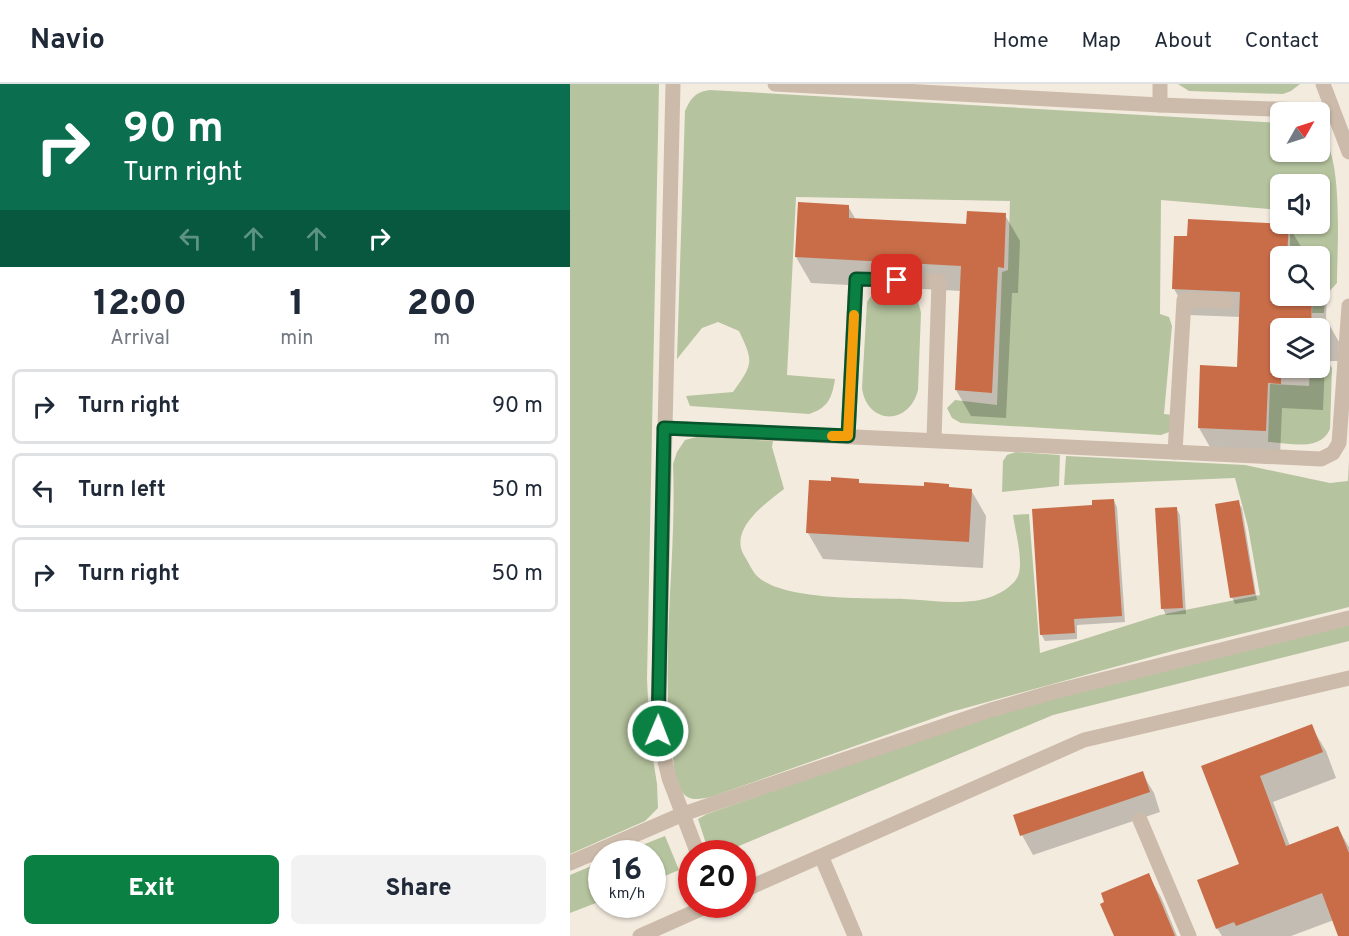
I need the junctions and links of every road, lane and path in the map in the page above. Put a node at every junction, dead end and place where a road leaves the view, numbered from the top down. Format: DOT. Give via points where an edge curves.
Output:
graph roads {
  1 [pos="673,84"];
  2 [pos="775,84"];
  3 [pos="1160,84"];
  4 [pos="1323,84"];
  5 [pos="824,85"];
  6 [pos="889,86"];
  7 [pos="1160,105"];
  8 [pos="1332,111"];
  9 [pos="1349,152"];
  10 [pos="1227,301"];
  11 [pos="1349,306"];
  12 [pos="664,428"];
  13 [pos="848,436"];
  14 [pos="934,440"];
  15 [pos="1175,452"];
  16 [pos="1349,618"];
  17 [pos="1349,678"];
  18 [pos="683,814"];
  19 [pos="1140,820"];
  20 [pos="693,840"];
  21 [pos="822,858"];
  22 [pos="570,863"];
  23 [pos="756,885"];
  24 [pos="680,918"];
  25 [pos="640,936"];
  26 [pos="855,936"];
  27 [pos="1189,936"];
  1 -- 12 [label="street"];
  2 -- 5 [label="street"];
  3 -- 7 [label="street"];
  4 -- 8 [label="street"];
  5 -- 6 [label="street"];
  6 -- 7 [label="street"];
  7 -- 8 [label="street"];
  8 -- 9 [label="street"];
  10 -- 15 [label="street" via="1184,300"];
  11 -- 15 [label="street" via="1339,443 1332,453 1321,459"];
  12 -- 13 [label="street"];
  12 -- 18 [label="street" via="658,731 669,778"];
  13 -- 14 [label="street"];
  13 -- 14 [label="street" via="856,279 939,281"];
  14 -- 15 [label="street"];
  16 -- 18 [label="street" via="1021,701"];
  17 -- 21 [label="street" via="1084,740"];
  18 -- 20 [label="street"];
  18 -- 22 [label="street"];
  19 -- 27 [label="street"];
  21 -- 23 [label="street"];
  21 -- 26 [label="street"];
  24 -- 25 [label="street"];
}
